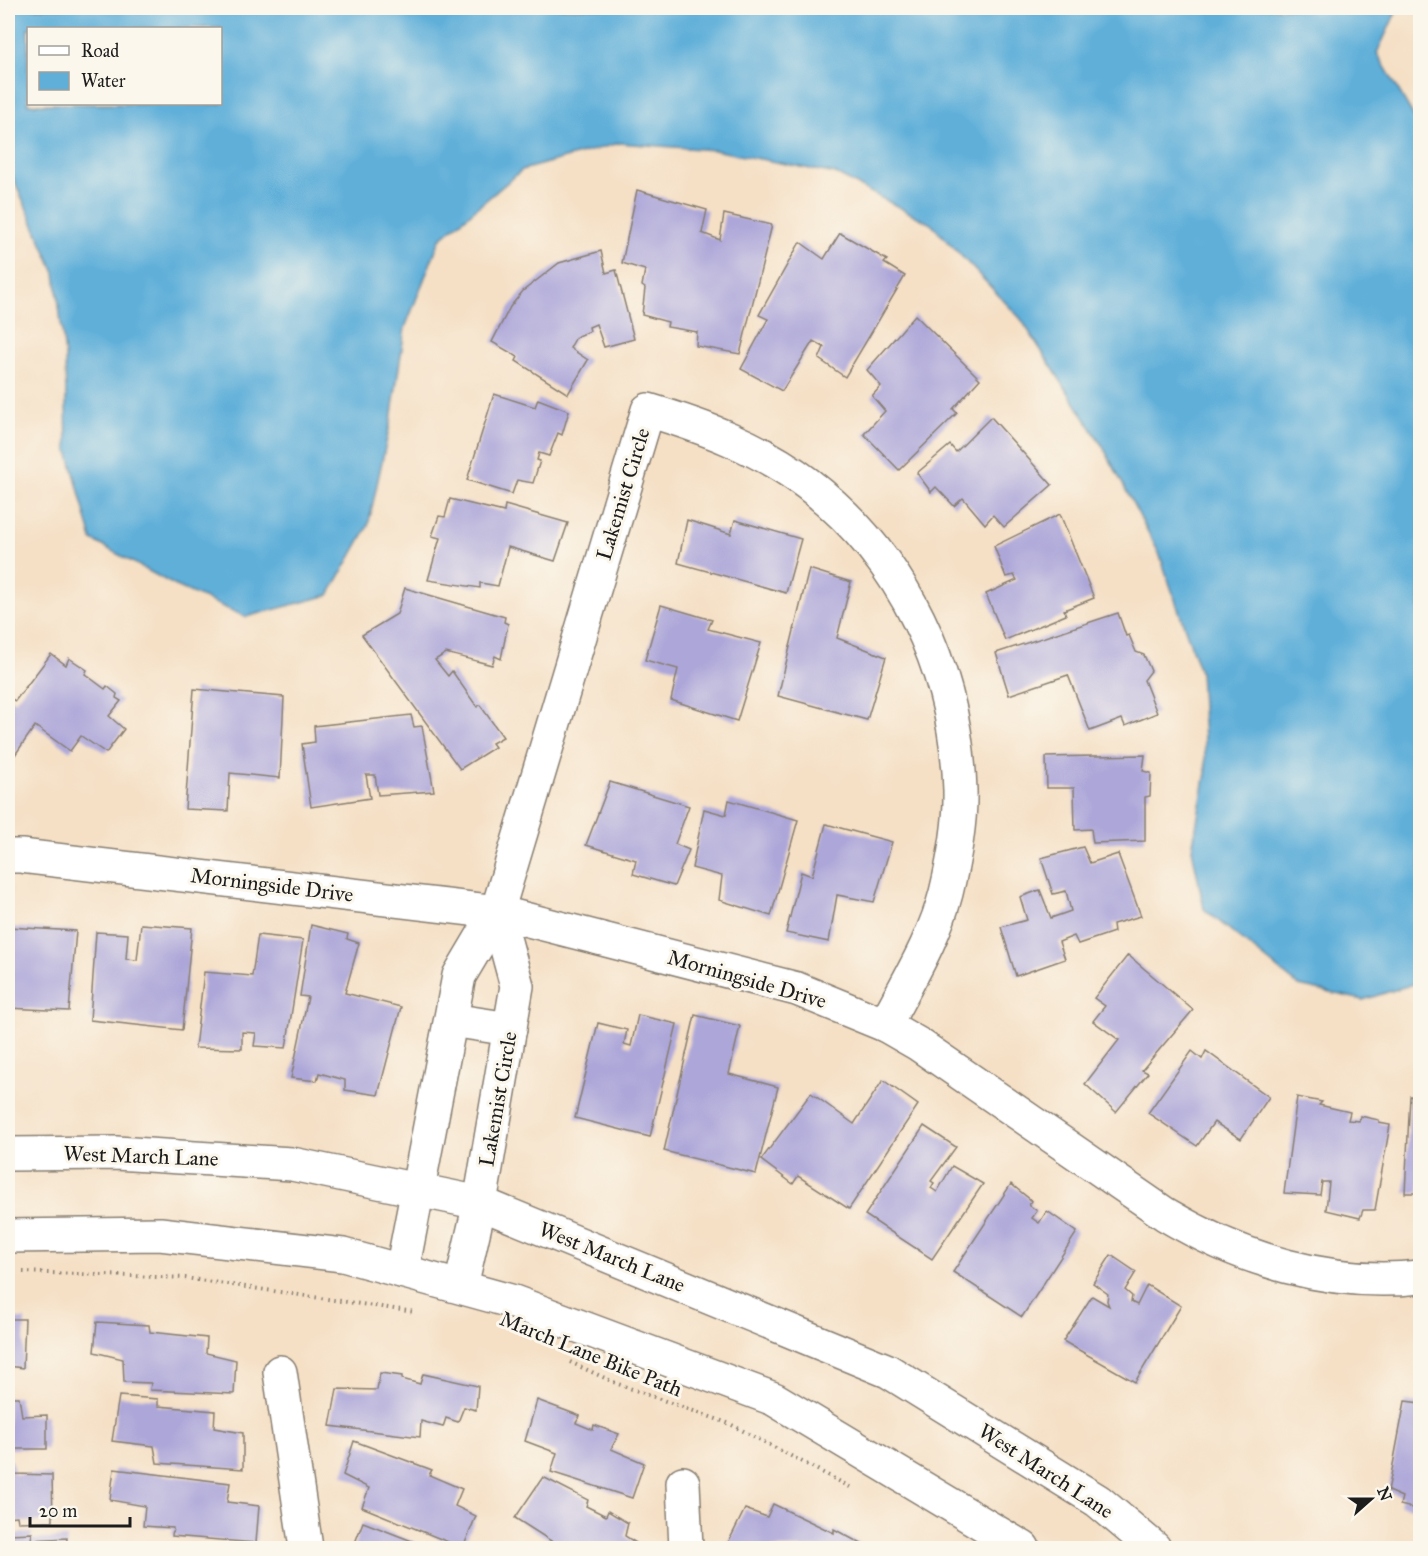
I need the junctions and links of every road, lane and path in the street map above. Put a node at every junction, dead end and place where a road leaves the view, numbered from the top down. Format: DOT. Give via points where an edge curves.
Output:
graph roads {
  1 [pos="8,856"];
  2 [pos="497,912"];
  3 [pos="451,1020"];
  4 [pos="885,1025"];
  5 [pos="510,1029"];
  6 [pos="8,1154"];
  7 [pos="418,1190"];
  8 [pos="480,1203"];
  9 [pos="8,1236"];
  10 [pos="402,1271"];
  11 [pos="15,1272"];
  12 [pos="1420,1277"];
  13 [pos="461,1286"];
  14 [pos="422,1313"];
  15 [pos="566,1360"];
  16 [pos="280,1372"];
  17 [pos="683,1483"];
  18 [pos="857,1491"];
  19 [pos="306,1548"];
  20 [pos="686,1548"];
  21 [pos="1023,1548"];
  22 [pos="1154,1548"];
  1 -- 2 [label="street, Morningside Drive"];
  2 -- 3 [label="street, Lakemist Circle" via="459,976"];
  2 -- 4 [label="street, Morningside Drive" via="797,989"];
  2 -- 4 [label="street, Lakemist Circle" via="648,410 704,427 745,446 808,484 856,528 894,575 923,626 945,682 956,736 960,792 956,847 929,941"];
  2 -- 5 [label="street, Lakemist Circle" via="517,986"];
  3 -- 5 [label="street"];
  3 -- 7 [label="street, Lakemist Circle"];
  4 -- 12 [label="street, Morningside Drive" via="1193,1231 1292,1269 1347,1278"];
  5 -- 8 [label="street, Lakemist Circle"];
  6 -- 7 [label="street, West March Lane" via="116,1153 292,1164"];
  7 -- 8 [label="street, West March Lane"];
  7 -- 10 [label="street, Lakemist Circle"];
  8 -- 13 [label="street, Lakemist Circle"];
  8 -- 22 [label="street, West March Lane" via="888,1371 1098,1501"];
  9 -- 10 [label="street" via="160,1233 344,1255"];
  10 -- 13 [label="street"];
  11 -- 14 [label="path" via="184,1278"];
  13 -- 21 [label="street" via="774,1399"];
  15 -- 18 [label="path, March Lane Bike Path" via="618,1384 730,1424"];
  16 -- 19 [label="street"];
  17 -- 20 [label="street"];
}
